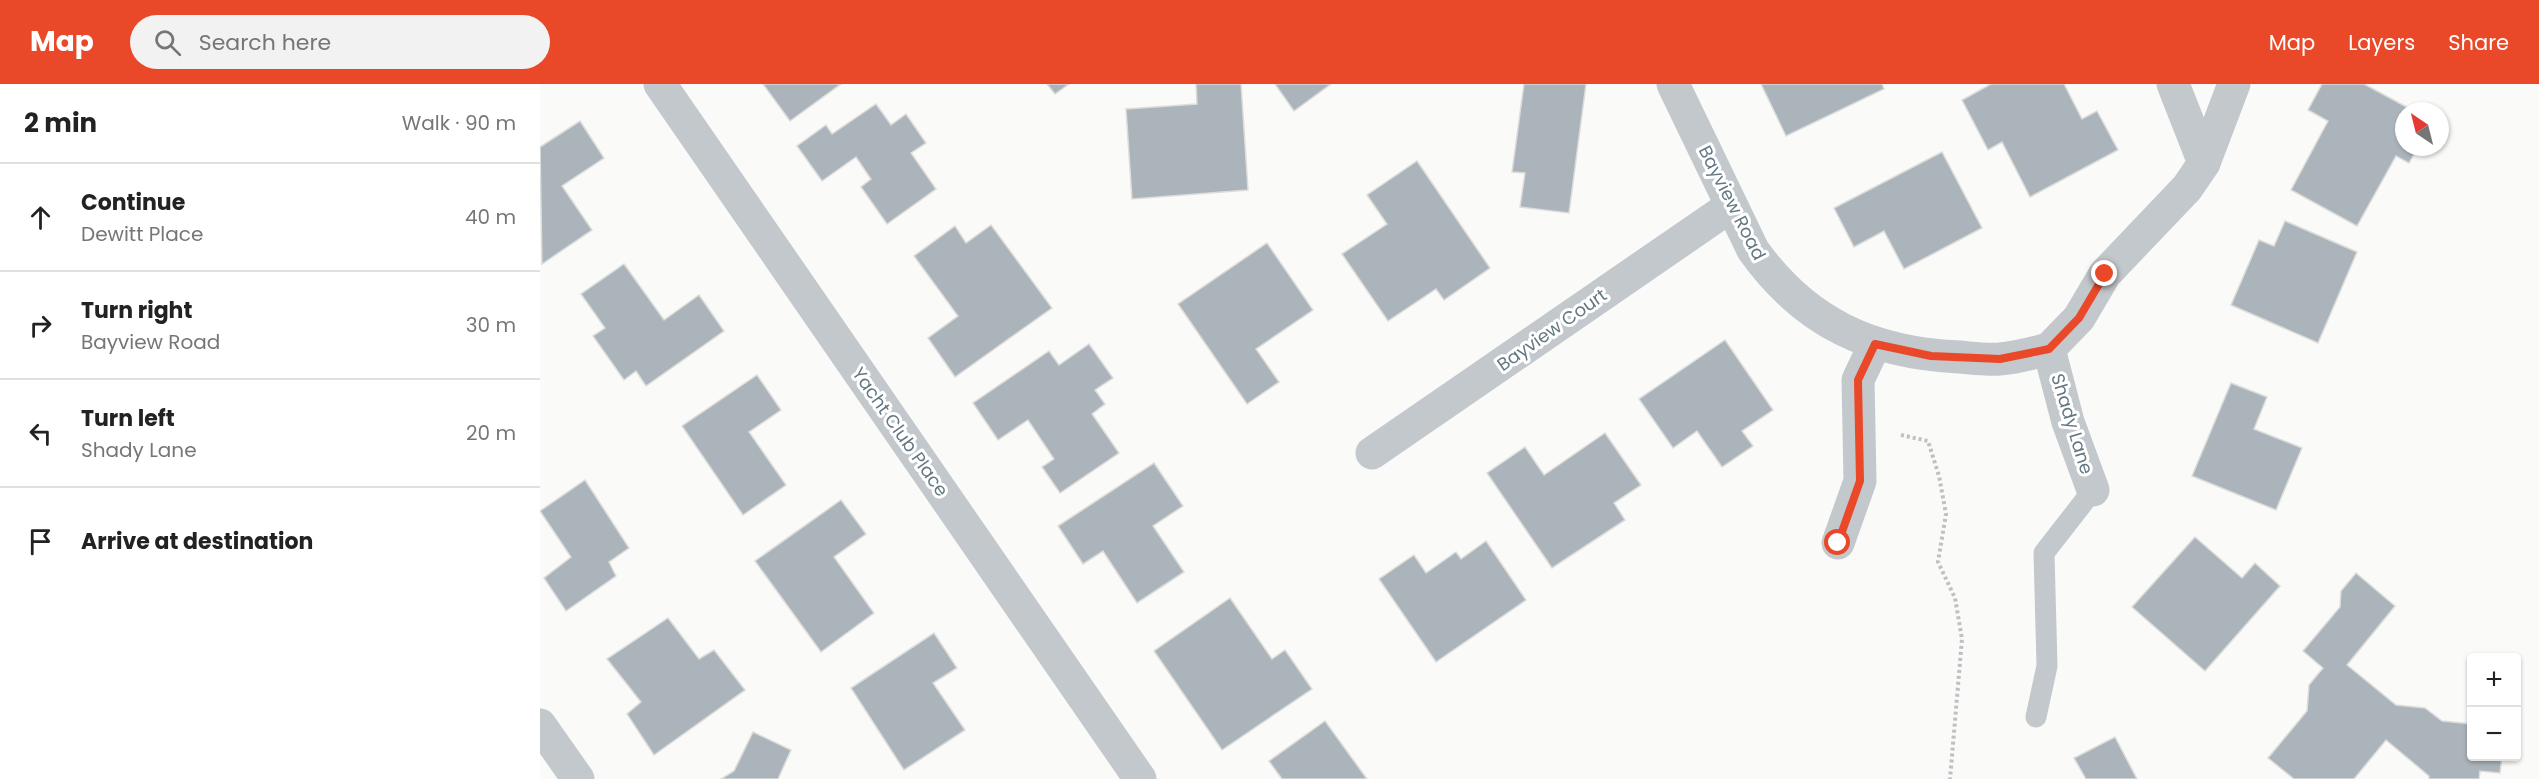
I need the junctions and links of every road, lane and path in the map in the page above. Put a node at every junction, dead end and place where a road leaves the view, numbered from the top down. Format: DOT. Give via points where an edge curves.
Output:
graph roads {
  1 [pos="660,84"];
  2 [pos="1673,84"];
  3 [pos="2173,84"];
  4 [pos="2234,84"];
  5 [pos="2204,163"];
  6 [pos="1731,206"];
  7 [pos="1875,344"];
  8 [pos="2049,349"];
  9 [pos="1901,435"];
  10 [pos="1372,453"];
  11 [pos="2093,490"];
  12 [pos="1838,543"];
  13 [pos="2036,717"];
  14 [pos="540,724"];
  15 [pos="578,779"];
  16 [pos="1140,779"];
  17 [pos="1950,779"];
  1 -- 16 [label="street, Yacht Club Place"];
  2 -- 6 [label="street, Bayview Road"];
  3 -- 5 [label="street"];
  4 -- 5 [label="street, Shady Lane"];
  5 -- 8 [label="street, Shady Lane" via="2187,188 2105,274 2079,318"];
  6 -- 7 [label="street, Bayview Road" via="1768,271 1786,291 1828,323"];
  6 -- 10 [label="street, Bayview Court"];
  7 -- 8 [label="street, Bayview Road" via="1931,356 2000,359"];
  7 -- 12 [label="street" via="1858,380 1860,481"];
  8 -- 11 [label="street, Shady Lane" via="2068,422"];
  9 -- 17 [label="path" via="1928,441 1946,514 1938,562 1955,598 1962,639"];
  11 -- 13 [label="lane" via="2044,553 2047,666"];
  14 -- 15 [label="street"];
}
